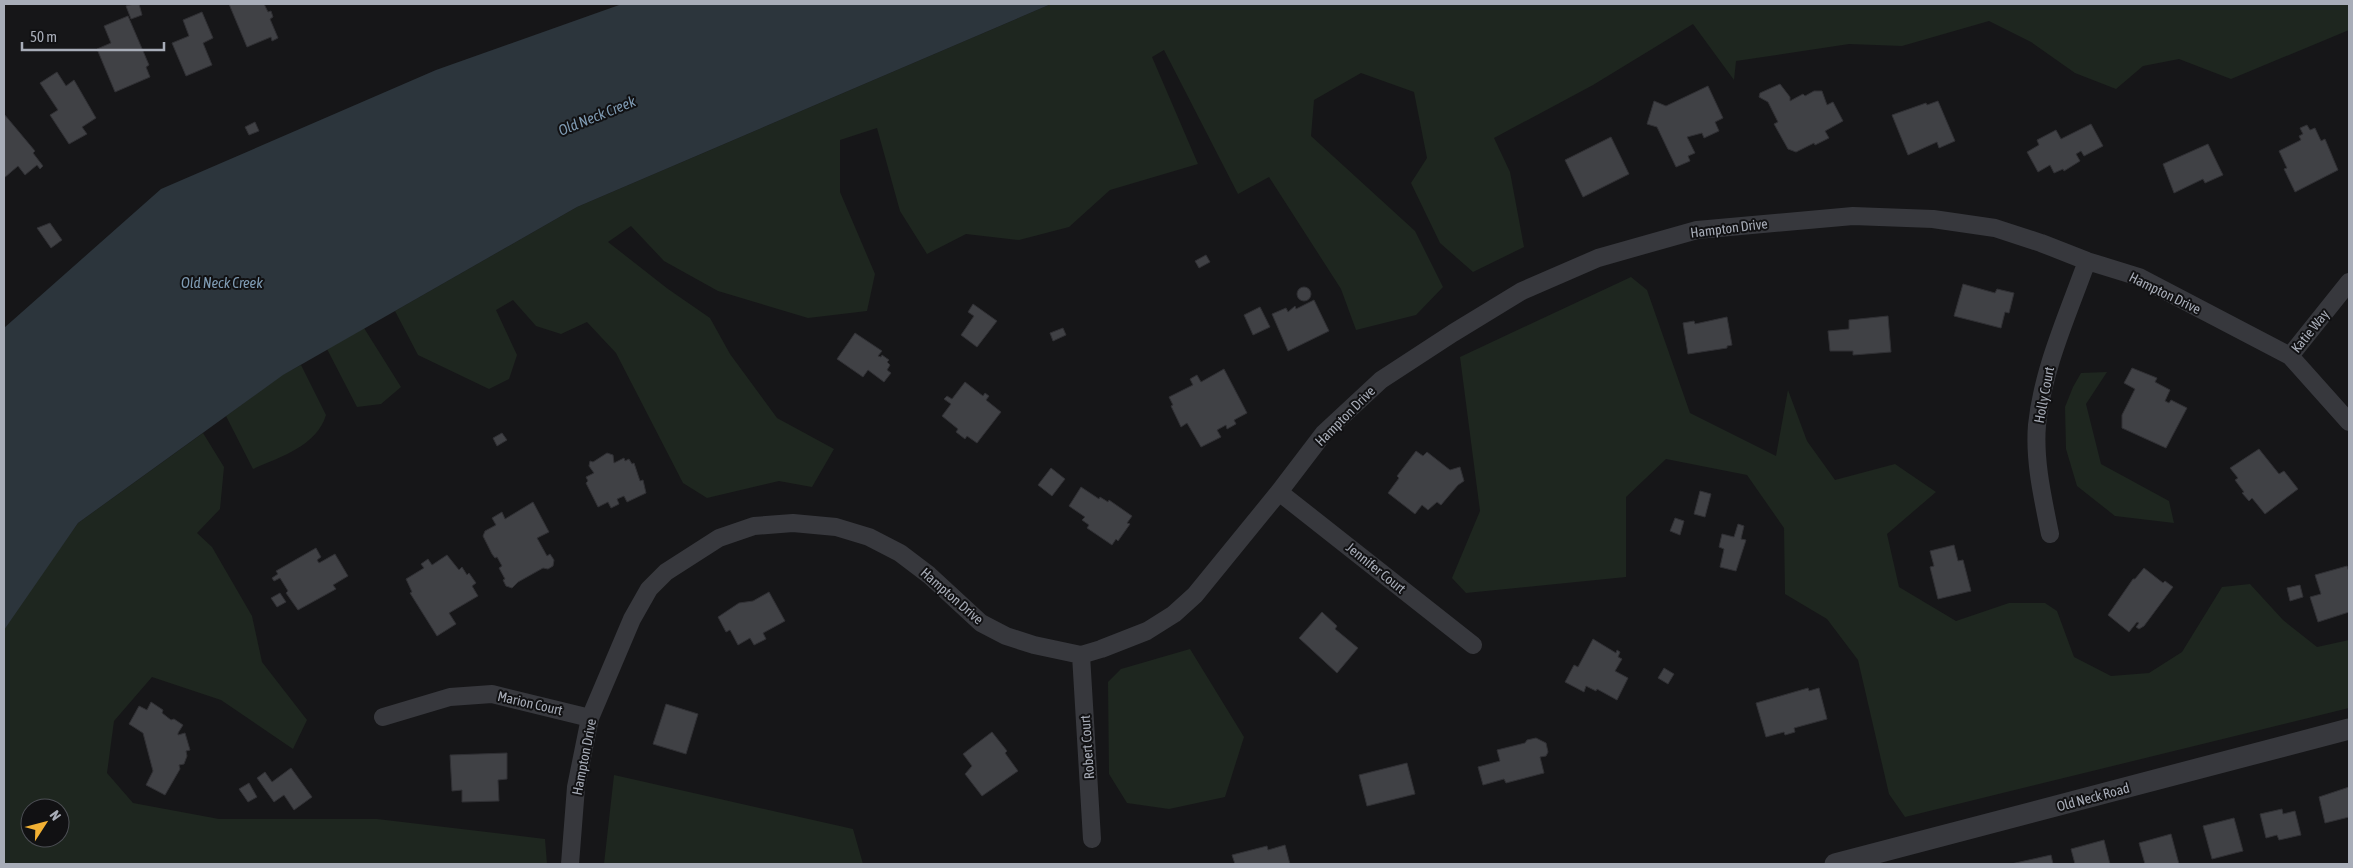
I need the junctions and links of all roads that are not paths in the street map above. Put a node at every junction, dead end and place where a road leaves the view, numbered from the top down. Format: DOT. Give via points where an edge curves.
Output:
graph roads {
  1 [pos="2086,261"];
  2 [pos="2349,282"];
  3 [pos="2290,356"];
  4 [pos="2349,422"];
  5 [pos="1279,492"];
  6 [pos="2050,534"];
  7 [pos="1472,645"];
  8 [pos="1081,655"];
  9 [pos="383,717"];
  10 [pos="590,718"];
  11 [pos="2349,729"];
  12 [pos="1092,839"];
  13 [pos="570,864"];
  14 [pos="1835,864"];
  1 -- 3 [label="street, Hampton Drive" via="2139,277"];
  1 -- 5 [label="street, Hampton Drive" via="1995,228 1932,219 1834,217 1697,230 1598,258 1522,291 1381,380 1324,432"];
  1 -- 6 [label="street, Holly Court" via="2044,381 2037,426 2040,478"];
  2 -- 3 [label="street, Katie Way"];
  3 -- 4 [label="street, Hampton Drive"];
  5 -- 7 [label="street, Jennifer Court"];
  5 -- 8 [label="street, Hampton Drive" via="1195,595 1174,614 1148,631"];
  8 -- 10 [label="street, Hampton Drive" via="1034,645 981,623 929,575 900,553 869,537 836,527 793,522 754,526 719,538 687,557 649,589 632,619"];
  8 -- 12 [label="street, Robert Court"];
  9 -- 10 [label="street, Marion Court" via="450,697 492,694"];
  10 -- 13 [label="street, Hampton Drive" via="576,787"];
  11 -- 14 [label="street, Old Neck Road"];
}
